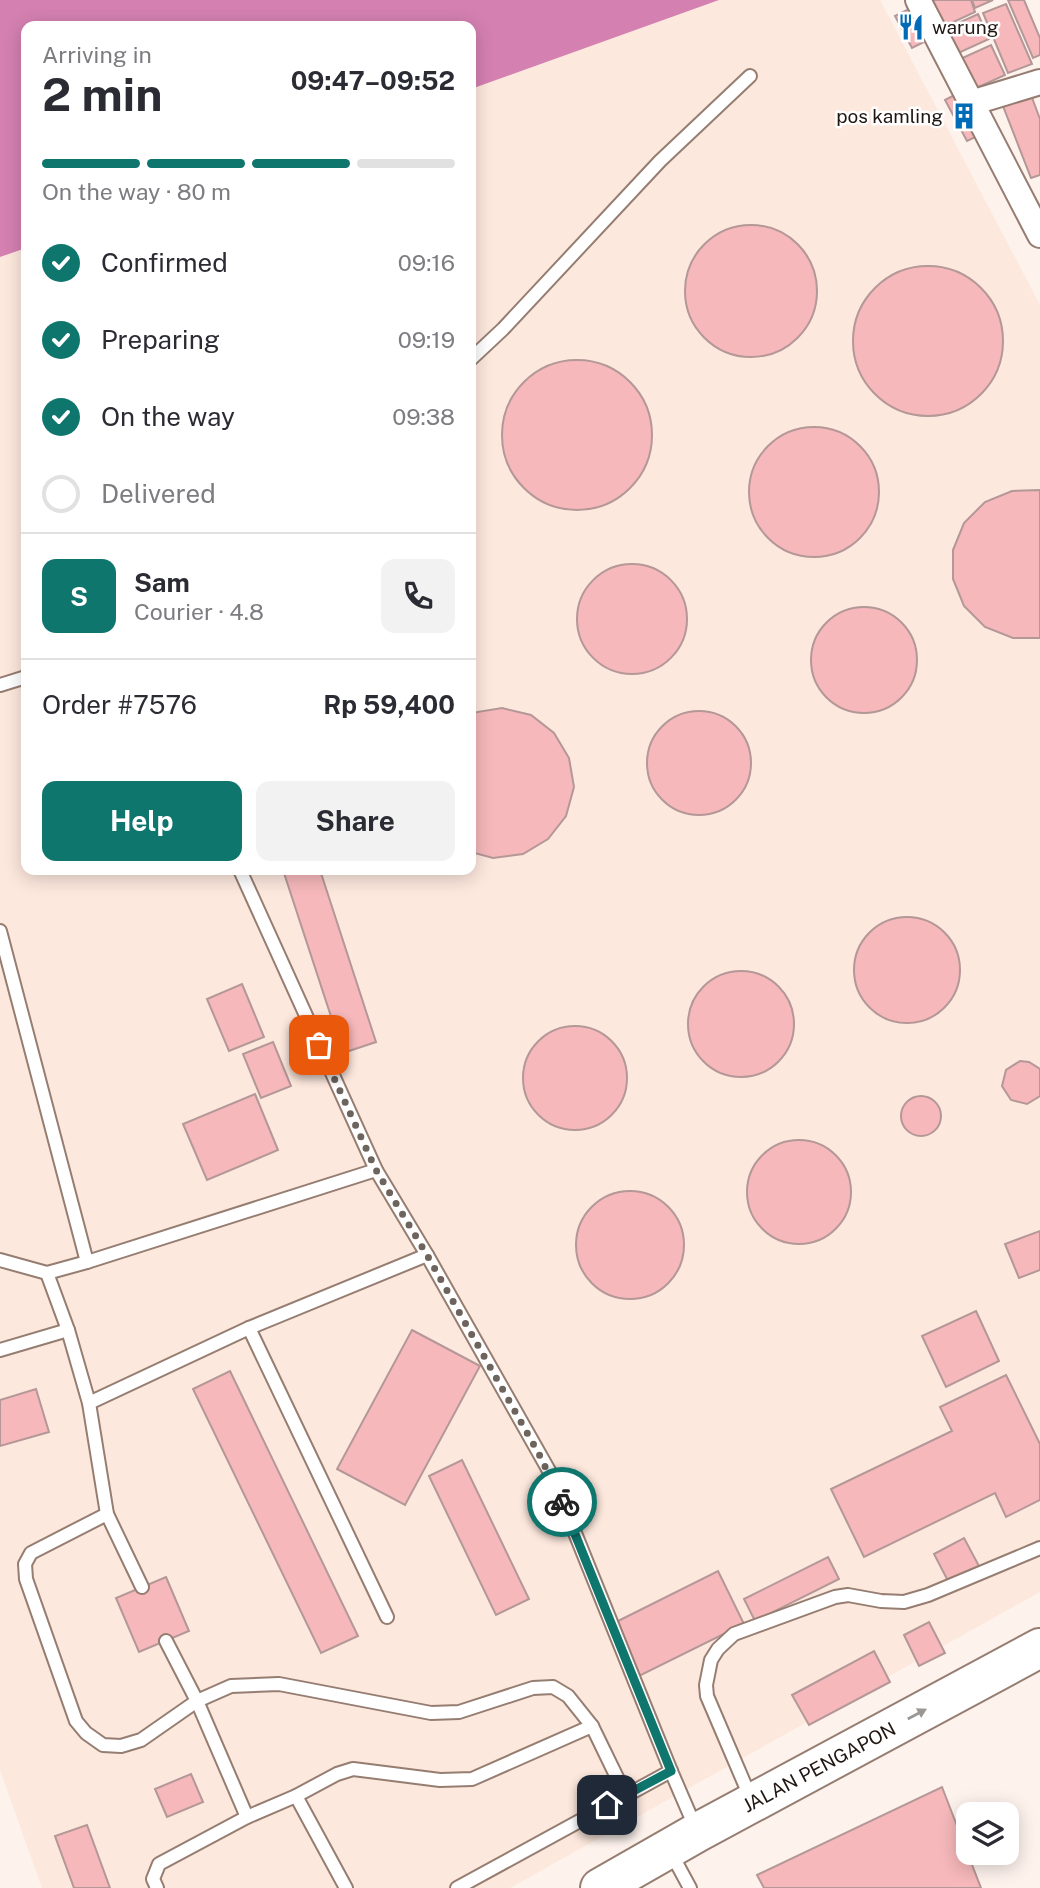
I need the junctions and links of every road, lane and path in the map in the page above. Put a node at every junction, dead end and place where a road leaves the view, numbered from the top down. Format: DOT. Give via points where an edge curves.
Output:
graph roads {
  1 [pos="918,0"];
  2 [pos="750,76"];
  3 [pos="1040,82"];
  4 [pos="971,103"];
  5 [pos="1040,235"];
  6 [pos="476,354"];
  7 [pos="21,679"];
  8 [pos="0,685"];
  9 [pos="242,875"];
  10 [pos="0,930"];
  11 [pos="376,1170"];
  12 [pos="427,1255"];
  13 [pos="0,1260"];
  14 [pos="87,1262"];
  15 [pos="47,1273"];
  16 [pos="249,1328"];
  17 [pos="68,1330"];
  18 [pos="0,1350"];
  19 [pos="89,1403"];
  20 [pos="107,1514"];
  21 [pos="1040,1548"];
  22 [pos="142,1587"];
  23 [pos="387,1617"];
  24 [pos="166,1641"];
  25 [pos="1040,1648"];
  26 [pos="197,1701"];
  27 [pos="592,1726"];
  28 [pos="671,1771"];
  29 [pos="296,1796"];
  30 [pos="626,1796"];
  31 [pos="752,1803"];
  32 [pos="247,1817"];
  33 [pos="683,1841"];
  34 [pos="157,1888"];
  35 [pos="346,1888"];
  36 [pos="457,1888"];
  37 [pos="600,1888"];
  38 [pos="690,1888"];
  1 -- 4 [label="street"];
  2 -- 6 [label="lane" via="660,161"];
  3 -- 4 [label="street"];
  4 -- 5 [label="street"];
  7 -- 8 [label="lane"];
  9 -- 11 [label="lane"];
  10 -- 14 [label="lane"];
  11 -- 12 [label="lane"];
  11 -- 14 [label="lane"];
  12 -- 16 [label="lane"];
  12 -- 28 [label="lane" via="552,1476"];
  13 -- 15 [label="lane"];
  14 -- 15 [label="lane"];
  15 -- 17 [label="lane"];
  16 -- 19 [label="lane"];
  16 -- 23 [label="lane"];
  17 -- 18 [label="lane"];
  17 -- 19 [label="lane"];
  19 -- 20 [label="lane"];
  20 -- 22 [label="lane"];
  20 -- 26 [label="lane" via="31,1553 25,1564 26,1579 76,1721 103,1745 121,1746 141,1740"];
  21 -- 31 [label="lane" via="904,1602 835,1597 734,1634 711,1660 706,1685"];
  24 -- 26 [label="lane"];
  31 -- 25 [label="highway, JALAN PENGAPON, one-way"];
  26 -- 27 [label="lane" via="231,1686 279,1684 431,1713 459,1712 533,1688 553,1687 568,1696"];
  26 -- 32 [label="lane"];
  27 -- 29 [label="lane" via="472,1779 440,1780 353,1769"];
  27 -- 30 [label="lane"];
  28 -- 30 [label="lane"];
  28 -- 33 [label="lane"];
  29 -- 32 [label="lane"];
  29 -- 35 [label="lane"];
  30 -- 36 [label="lane"];
  31 -- 33 [label="highway, JALAN PENGAPON"];
  32 -- 34 [label="lane" via="159,1864 153,1879"];
  33 -- 37 [label="highway, JALAN PENGAPON"];
  33 -- 38 [label="lane"];
}
